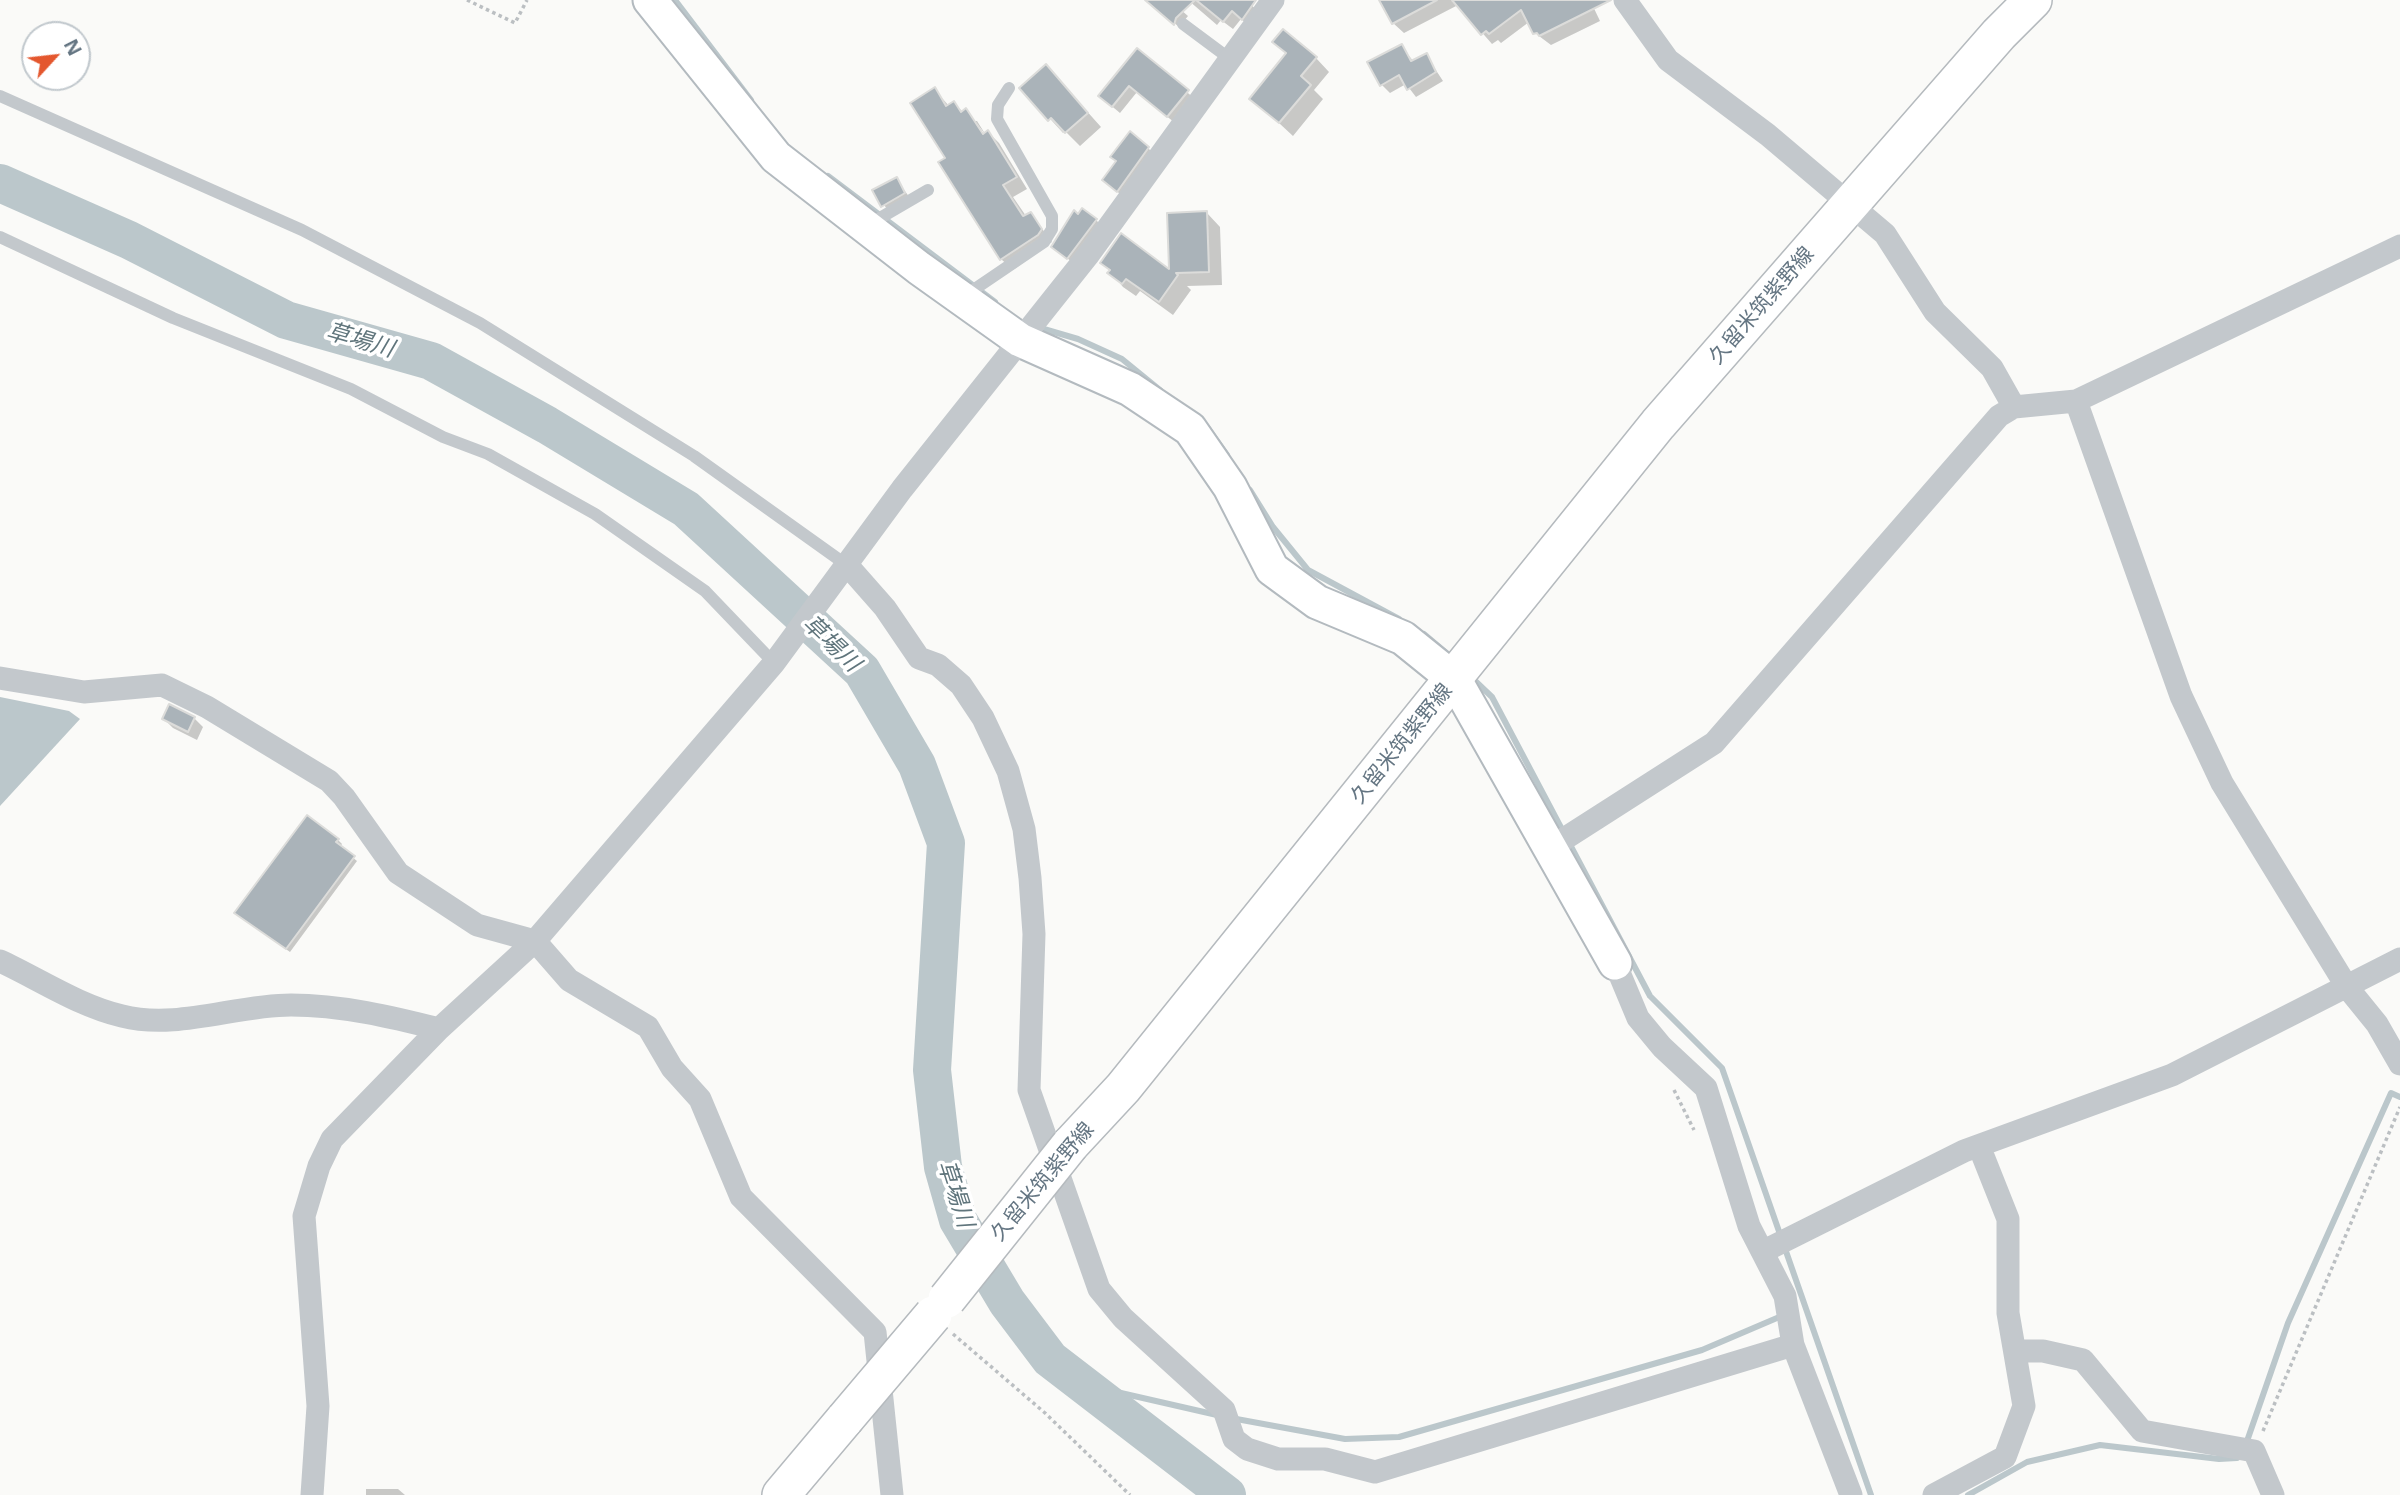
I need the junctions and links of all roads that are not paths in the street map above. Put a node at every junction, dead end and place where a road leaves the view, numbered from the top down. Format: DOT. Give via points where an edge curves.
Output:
graph roads {
  1 [pos="650,0"];
  2 [pos="1273,0"];
  3 [pos="1625,0"];
  4 [pos="2033,0"];
  5 [pos="1183,24"];
  6 [pos="1230,59"];
  7 [pos="1009,88"];
  8 [pos="0,96"];
  9 [pos="928,190"];
  10 [pos="1852,204"];
  11 [pos="865,226"];
  12 [pos="0,237"];
  13 [pos="2400,246"];
  14 [pos="961,299"];
  15 [pos="1020,340"];
  16 [pos="2076,401"];
  17 [pos="2014,407"];
  18 [pos="844,571"];
  19 [pos="777,660"];
  20 [pos="0,678"];
  21 [pos="1455,680"];
  22 [pos="1550,848"];
  23 [pos="534,941"];
  24 [pos="2400,959"];
  25 [pos="0,961"];
  26 [pos="1615,962"];
  27 [pos="2347,987"];
  28 [pos="439,1028"];
  29 [pos="2400,1064"];
  30 [pos="1979,1146"];
  31 [pos="1763,1251"];
  32 [pos="1793,1345"];
  33 [pos="2016,1351"];
  34 [pos="312,1495"];
  35 [pos="781,1495"];
  36 [pos="892,1495"];
  37 [pos="1851,1495"];
  38 [pos="1934,1495"];
  39 [pos="2273,1495"];
  1 -- 11 [label="street" via="776,157"];
  2 -- 6 [label="street"];
  3 -- 10 [label="street" via="1668,60"];
  4 -- 10 [label="main road, 久留米筑紫野線"];
  5 -- 6 [label="lane"];
  6 -- 15 [label="street" via="1089,254"];
  7 -- 14 [label="lane" via="998,105 997,119 1052,216 1052,229 1044,242"];
  8 -- 18 [label="lane" via="302,230 480,323 694,456"];
  9 -- 11 [label="lane"];
  10 -- 17 [label="street" via="1885,233 1935,312 1992,368"];
  10 -- 21 [label="main road, 久留米筑紫野線" via="1658,424"];
  11 -- 14 [label="street"];
  12 -- 19 [label="lane" via="173,318 351,389 443,438 488,454 594,514 705,591"];
  13 -- 16 [label="street"];
  14 -- 15 [label="street"];
  15 -- 18 [label="street" via="902,489"];
  15 -- 21 [label="street" via="1130,390 1190,429 1230,487 1272,569 1317,602 1403,638"];
  16 -- 17 [label="street"];
  16 -- 27 [label="street" via="2181,696 2222,783"];
  17 -- 22 [label="street" via="1999,416 1714,743"];
  18 -- 19 [label="street"];
  18 -- 32 [label="street" via="885,608 919,658 938,665 961,685 1008,771 1024,829 1034,934 1029,1090 1100,1289 1124,1318 1224,1410 1234,1438 1247,1449 1278,1459 1325,1459 1375,1472"];
  19 -- 23 [label="street"];
  20 -- 23 [label="street" via="84,692 162,685 207,707 329,781 398,873 477,925"];
  21 -- 22 [label="street"];
  21 -- 35 [label="main road, 久留米筑紫野線, bridge" via="1123,1088 1070,1145"];
  22 -- 26 [label="street"];
  23 -- 28 [label="street"];
  23 -- 36 [label="street" via="569,980 648,1027 672,1068 700,1100 741,1197 875,1332"];
  24 -- 27 [label="street"];
  25 -- 28 [label="street" via="122,1016 168,1021 292,1005"];
  26 -- 31 [label="street" via="1639,1018 1706,1088 1749,1226"];
  27 -- 29 [label="street" via="2377,1024"];
  27 -- 30 [label="street" via="2172,1075"];
  28 -- 34 [label="street" via="332,1139 318,1166 304,1216 318,1406"];
  30 -- 31 [label="street"];
  30 -- 33 [label="street" via="2008,1219 2008,1312"];
  31 -- 32 [label="street" via="1785,1296"];
  32 -- 37 [label="street"];
  33 -- 38 [label="street" via="2024,1406 2005,1457"];
  33 -- 39 [label="street" via="2043,1351 2083,1360 2142,1431 2255,1451"];
}
